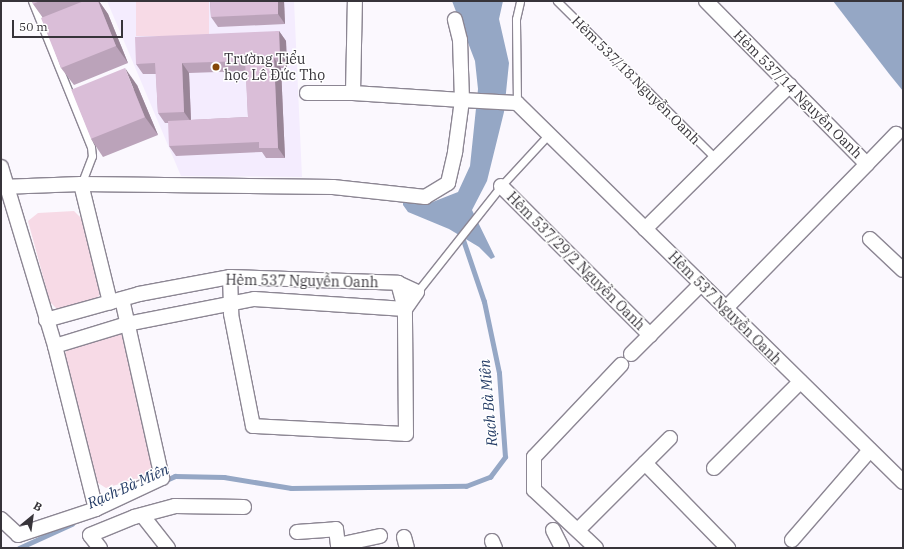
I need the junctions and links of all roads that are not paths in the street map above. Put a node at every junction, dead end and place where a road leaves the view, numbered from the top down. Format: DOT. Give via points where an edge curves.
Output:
graph roads {
  1 [pos="32,1"];
  2 [pos="355,1"];
  3 [pos="520,1"];
  4 [pos="557,1"];
  5 [pos="706,1"];
  6 [pos="455,20"];
  7 [pos="790,85"];
  8 [pos="307,93"];
  9 [pos="353,93"];
  10 [pos="466,100"];
  11 [pos="512,102"];
  12 [pos="896,134"];
  13 [pos="548,135"];
  14 [pos="716,159"];
  15 [pos="867,164"];
  16 [pos="1,167"];
  17 [pos="81,184"];
  18 [pos="5,187"];
  19 [pos="499,189"];
  20 [pos="645,229"];
  21 [pos="870,239"];
  22 [pos="903,270"];
  23 [pos="230,277"];
  24 [pos="398,283"];
  25 [pos="701,284"];
  26 [pos="417,292"];
  27 [pos="116,300"];
  28 [pos="231,303"];
  29 [pos="726,308"];
  30 [pos="405,309"];
  31 [pos="46,320"];
  32 [pos="127,324"];
  33 [pos="650,335"];
  34 [pos="55,346"];
  35 [pos="631,354"];
  36 [pos="621,365"];
  37 [pos="800,382"];
  38 [pos="670,438"];
  39 [pos="870,450"];
  40 [pos="645,462"];
  41 [pos="714,468"];
  42 [pos="903,482"];
  43 [pos="96,508"];
  44 [pos="244,508"];
  45 [pos="142,515"];
  46 [pos="1,519"];
  47 [pos="553,530"];
  48 [pos="578,530"];
  49 [pos="297,532"];
  50 [pos="380,536"];
  51 [pos="792,540"];
  52 [pos="338,546"];
  53 [pos="99,548"];
  54 [pos="168,548"];
  55 [pos="562,548"];
  56 [pos="596,548"];
  57 [pos="728,548"];
  1 -- 17 [label="lane" via="91,147 92,156"];
  2 -- 9 [label="street"];
  3 -- 11 [label="lane" via="516,19"];
  4 -- 14 [label="lane, Hẻm 537/18 Nguyễn Oanh"];
  5 -- 7 [label="street, Hẻm 537/14 Nguyễn Oanh"];
  6 -- 10 [label="street" via="460,40"];
  7 -- 14 [label="street"];
  7 -- 15 [label="street, Hẻm 537/14 Nguyễn Oanh"];
  8 -- 9 [label="street"];
  9 -- 10 [label="street"];
  10 -- 11 [label="street"];
  10 -- 17 [label="street" via="448,183 425,197 333,187"];
  11 -- 13 [label="street, Hẻm 537 Nguyễn Oanh"];
  12 -- 15 [label="street"];
  13 -- 19 [label="lane"];
  13 -- 20 [label="street, Hẻm 537 Nguyễn Oanh"];
  14 -- 20 [label="street"];
  15 -- 29 [label="street, Hẻm 537/14 Nguyễn Oanh"];
  16 -- 18 [label="street"];
  17 -- 18 [label="street"];
  17 -- 27 [label="street"];
  18 -- 31 [label="street"];
  19 -- 26 [label="lane"];
  19 -- 33 [label="street, Hẻm 537/29/2 Nguyễn Oanh"];
  20 -- 25 [label="street, Hẻm 537 Nguyễn Oanh"];
  21 -- 22 [label="street"];
  23 -- 24 [label="street, Hẻm 537 Nguyễn Oanh"];
  23 -- 27 [label="street, Hẻm 537 Nguyễn Oanh"];
  23 -- 28 [label="street"];
  24 -- 26 [label="street, Hẻm 537 Nguyễn Oanh"];
  24 -- 30 [label="street"];
  25 -- 29 [label="street, Hẻm 537 Nguyễn Oanh"];
  25 -- 33 [label="street"];
  26 -- 30 [label="street"];
  27 -- 31 [label="street, Hẻm 537 Nguyễn Oanh"];
  27 -- 32 [label="street"];
  28 -- 30 [label="street, Hẻm 537 Nguyễn Oanh" via="254,299"];
  28 -- 30 [label="street" via="252,426 406,434"];
  28 -- 32 [label="street, Hẻm 537 Nguyễn Oanh"];
  29 -- 37 [label="street, Hẻm 537 Nguyễn Oanh"];
  31 -- 34 [label="street"];
  32 -- 34 [label="street, Hẻm 537 Nguyễn Oanh"];
  32 -- 43 [label="street" via="162,478"];
  33 -- 35 [label="street"];
  34 -- 43 [label="street"];
  36 -- 48 [label="street" via="534,457 534,490"];
  37 -- 39 [label="street, Hẻm 537 Nguyễn Oanh"];
  37 -- 41 [label="street"];
  38 -- 40 [label="street"];
  39 -- 42 [label="street, Hẻm 537 Nguyễn Oanh"];
  39 -- 51 [label="street"];
  40 -- 48 [label="street"];
  40 -- 57 [label="street"];
  43 -- 46 [label="street" via="18,535"];
  44 -- 45 [label="street" via="175,506"];
  45 -- 53 [label="street" via="90,535"];
  45 -- 54 [label="street"];
  47 -- 55 [label="street"];
  48 -- 56 [label="street"];
  49 -- 52 [label="street" via="336,529"];
  50 -- 52 [label="street"];
}
